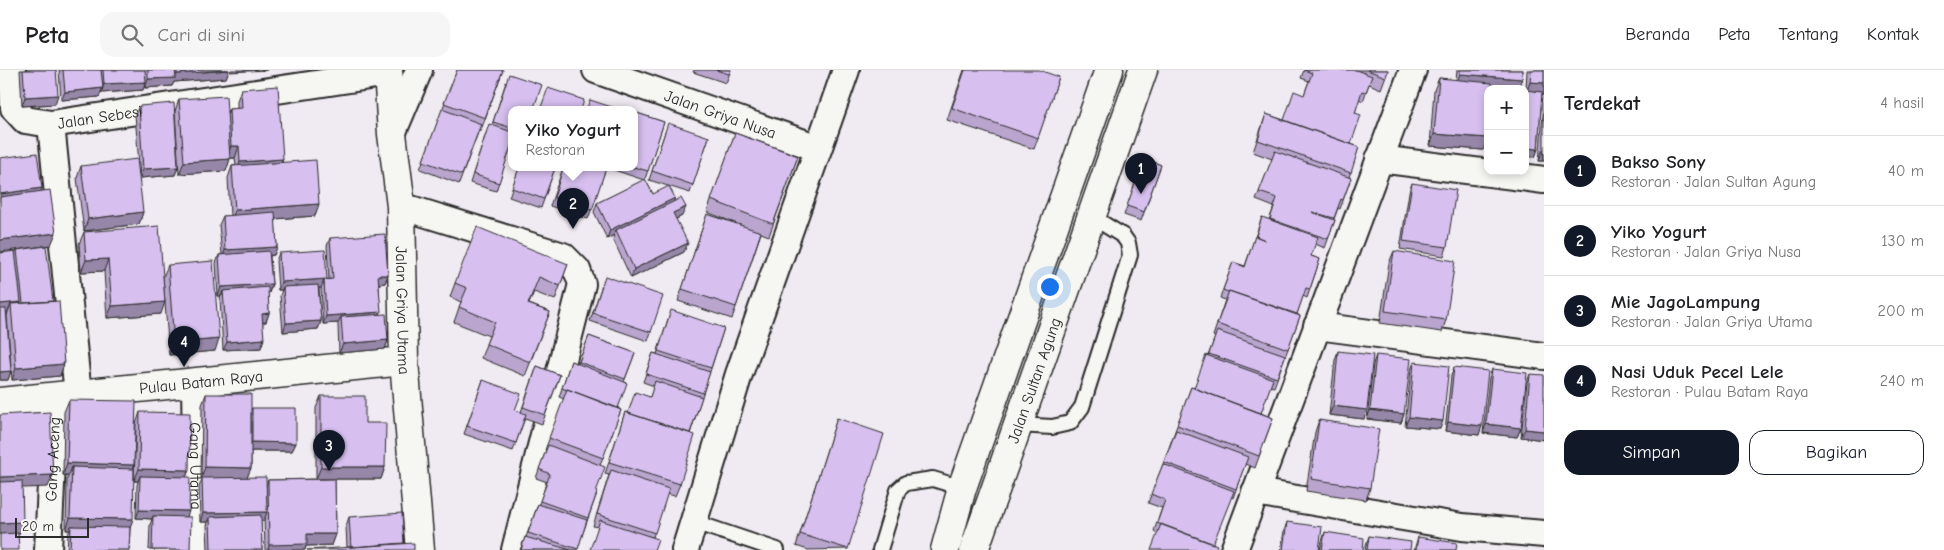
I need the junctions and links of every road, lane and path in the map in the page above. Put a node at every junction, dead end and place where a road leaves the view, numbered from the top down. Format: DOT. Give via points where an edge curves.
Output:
graph roads {
  1 [pos="12,70"];
  2 [pos="419,70"];
  3 [pos="596,70"];
  4 [pos="846,70"];
  5 [pos="1109,70"];
  6 [pos="1143,70"];
  7 [pos="1413,70"];
  8 [pos="388,72"];
  9 [pos="51,124"];
  10 [pos="392,134"];
  11 [pos="818,148"];
  12 [pos="1378,159"];
  13 [pos="1544,180"];
  14 [pos="400,206"];
  15 [pos="1091,216"];
  16 [pos="1317,326"];
  17 [pos="1544,356"];
  18 [pos="404,361"];
  19 [pos="195,382"];
  20 [pos="67,396"];
  21 [pos="0,402"];
  22 [pos="1018,425"];
  23 [pos="962,488"];
  24 [pos="1255,492"];
  25 [pos="694,522"];
  26 [pos="1544,534"];
  27 [pos="48,550"];
  28 [pos="200,550"];
  29 [pos="420,550"];
  30 [pos="515,550"];
  31 [pos="685,550"];
  32 [pos="777,550"];
  33 [pos="880,550"];
  34 [pos="945,550"];
  35 [pos="974,550"];
  36 [pos="1234,550"];
  1 -- 9 [label="street" via="14,108 25,120"];
  2 -- 10 [label="street"];
  3 -- 11 [label="street, Jalan Griya Nusa"];
  4 -- 11 [label="street"];
  5 -- 23 [label="main road, Jalan Sultan Agung"];
  6 -- 15 [label="main road, Jalan Sultan Agung"];
  7 -- 12 [label="street"];
  8 -- 9 [label="street, Jalan Sebesi"];
  8 -- 10 [label="main road, Jalan Griya Utama"];
  9 -- 20 [label="street, Jalan Sebesi"];
  10 -- 14 [label="main road, Jalan Griya Utama"];
  11 -- 25 [label="street" via="739,374"];
  12 -- 13 [label="street"];
  12 -- 16 [label="street"];
  14 -- 18 [label="main road, Jalan Griya Utama"];
  14 -- 30 [label="street" via="563,256 577,270 582,284"];
  15 -- 22 [label="main road, Jalan Sultan Agung"];
  15 -- 22 [label="lane" via="1123,236 1130,256 1082,407 1070,423 1052,427"];
  16 -- 17 [label="street"];
  16 -- 24 [label="street"];
  18 -- 19 [label="main road, Pulau Batam Raya"];
  18 -- 29 [label="main road, Jalan Griya Utama"];
  19 -- 20 [label="main road, Pulau Batam Raya"];
  19 -- 28 [label="street, Gang Utama"];
  20 -- 21 [label="main road, Pulau Batam Raya"];
  20 -- 27 [label="street, Gang Aceng"];
  22 -- 35 [label="main road, Jalan Sultan Agung"];
  23 -- 33 [label="lane" via="933,479 906,483 898,490"];
  23 -- 34 [label="main road, Jalan Sultan Agung"];
  24 -- 26 [label="street" via="1462,527"];
  24 -- 36 [label="street"];
  25 -- 31 [label="street"];
  25 -- 32 [label="lane"];
}
